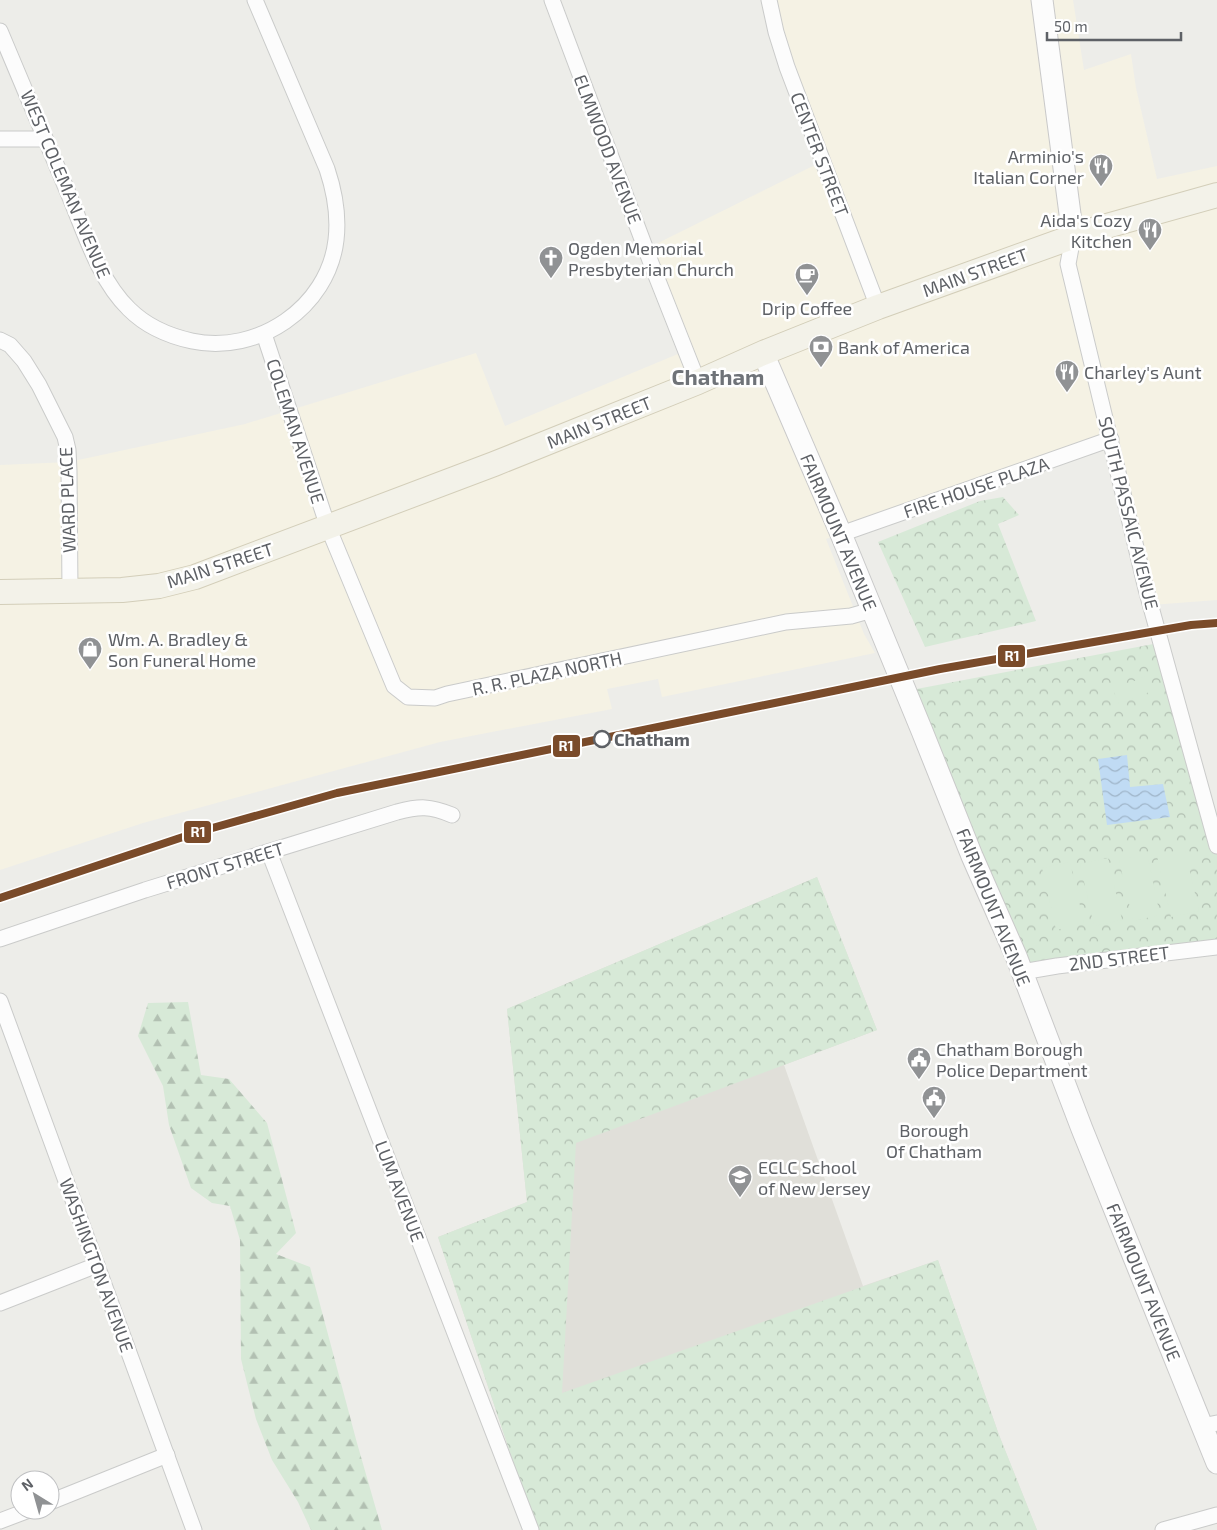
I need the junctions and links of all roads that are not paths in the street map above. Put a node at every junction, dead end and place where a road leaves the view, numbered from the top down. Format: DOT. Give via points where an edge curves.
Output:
graph roads {
  1 [pos="255,0"];
  2 [pos="552,0"];
  3 [pos="769,0"];
  4 [pos="1042,0"];
  5 [pos="0,31"];
  6 [pos="0,139"];
  7 [pos="45,139"];
  8 [pos="1217,195"];
  9 [pos="1074,237"];
  10 [pos="878,307"];
  11 [pos="264,334"];
  12 [pos="0,340"];
  13 [pos="763,353"];
  14 [pos="698,382"];
  15 [pos="1110,439"];
  16 [pos="328,527"];
  17 [pos="841,534"];
  18 [pos="70,591"];
  19 [pos="0,592"];
  20 [pos="872,610"];
  21 [pos="452,815"];
  22 [pos="1217,846"];
  23 [pos="269,852"];
  24 [pos="0,939"];
  25 [pos="1217,947"];
  26 [pos="1022,972"];
  27 [pos="0,1001"];
  28 [pos="97,1265"];
  29 [pos="0,1303"];
  30 [pos="1210,1424"];
  31 [pos="167,1455"];
  32 [pos="1217,1463"];
  33 [pos="60,1498"];
  34 [pos="1217,1515"];
  35 [pos="194,1530"];
  36 [pos="531,1530"];
  37 [pos="1163,1530"];
  1 -- 11 [label="street, WEST COLEMAN AVENUE" via="327,169 335,192 337,217 333,253 318,286 285,322"];
  2 -- 14 [label="street, ELMWOOD AVENUE"];
  3 -- 10 [label="street, CENTER STREET" via="787,67"];
  4 -- 9 [label="main road"];
  5 -- 7 [label="street, WEST COLEMAN AVENUE"];
  6 -- 7 [label="street"];
  7 -- 11 [label="street, WEST COLEMAN AVENUE" via="105,278 136,316 157,329 203,343 228,344"];
  8 -- 9 [label="main road, MAIN STREET"];
  9 -- 10 [label="main road, MAIN STREET"];
  9 -- 15 [label="street, SOUTH PASSAIC AVENUE" via="1068,264"];
  10 -- 13 [label="main road, MAIN STREET"];
  11 -- 16 [label="street, COLEMAN AVENUE"];
  12 -- 18 [label="street, WARD PLACE" via="10,345 24,361 65,437 69,470"];
  13 -- 14 [label="main road, MAIN STREET"];
  13 -- 17 [label="main road, FAIRMOUNT AVENUE"];
  14 -- 16 [label="main road, MAIN STREET"];
  15 -- 17 [label="street, FIRE HOUSE PLAZA"];
  15 -- 22 [label="street, SOUTH PASSAIC AVENUE" via="1146,589"];
  16 -- 18 [label="main road, MAIN STREET" via="203,574 159,586"];
  16 -- 20 [label="street, R. R. PLAZA NORTH" via="394,686 408,697 435,698 786,622 851,616"];
  17 -- 20 [label="main road, FAIRMOUNT AVENUE"];
  18 -- 19 [label="main road, MAIN STREET"];
  20 -- 26 [label="main road, FAIRMOUNT AVENUE"];
  21 -- 23 [label="street, FRONT STREET" via="435,808 419,807"];
  23 -- 24 [label="street, FRONT STREET"];
  23 -- 36 [label="street, LUM AVENUE"];
  25 -- 26 [label="street, 2ND STREET"];
  26 -- 30 [label="main road, FAIRMOUNT AVENUE" via="1082,1129"];
  27 -- 28 [label="street, WASHINGTON AVENUE"];
  28 -- 29 [label="street"];
  28 -- 31 [label="street, WASHINGTON AVENUE"];
  30 -- 32 [label="main road, FAIRMOUNT AVENUE"];
  31 -- 33 [label="street"];
  31 -- 35 [label="street, WASHINGTON AVENUE"];
  34 -- 37 [label="street"];
}
